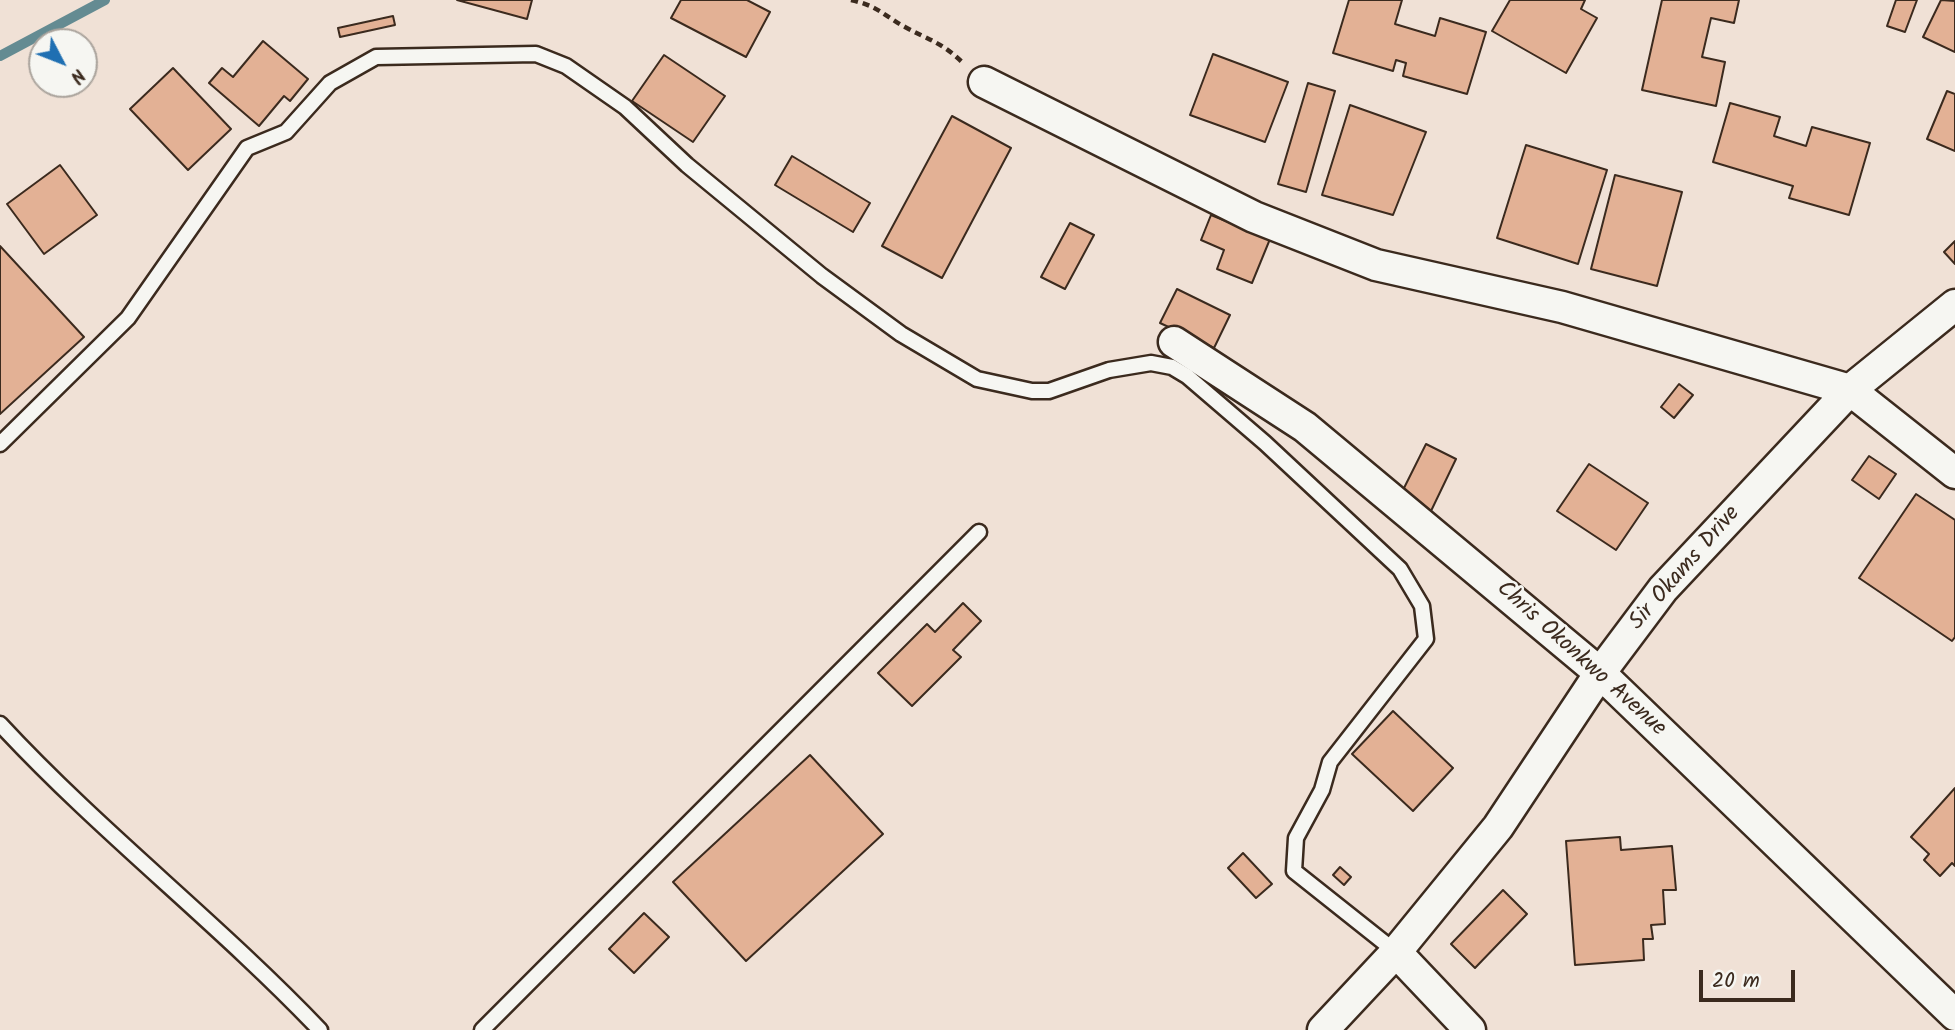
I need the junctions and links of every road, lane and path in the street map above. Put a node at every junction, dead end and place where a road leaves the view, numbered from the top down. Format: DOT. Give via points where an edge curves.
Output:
graph roads {
  1 [pos="852,0"];
  2 [pos="984,82"];
  3 [pos="1955,305"];
  4 [pos="1174,342"];
  5 [pos="1850,390"];
  6 [pos="0,444"];
  7 [pos="1955,473"];
  8 [pos="979,532"];
  9 [pos="1600,673"];
  10 [pos="0,724"];
  11 [pos="1396,952"];
  12 [pos="1955,1015"];
  13 [pos="320,1030"];
  14 [pos="482,1030"];
  15 [pos="1323,1030"];
  16 [pos="1470,1030"];
  1 -- 2 [label="path" via="873,5 905,27 940,42"];
  2 -- 5 [label="street" via="1254,217 1376,265 1562,307"];
  3 -- 5 [label="street, Sir Okams Drive"];
  4 -- 9 [label="street, Chris Okonkwo Avenue" via="1305,427"];
  5 -- 7 [label="street"];
  5 -- 9 [label="street, Sir Okams Drive" via="1663,589"];
  6 -- 11 [label="lane" via="128,318 247,148 286,132 330,83 376,57 536,54 566,66 625,107 822,276 901,334 977,379 1049,391 1109,370 1151,363 1180,372 1265,443 1400,569 1422,606 1426,639 1330,762 1322,790 1296,838 1294,871"];
  8 -- 14 [label="lane"];
  9 -- 11 [label="street, Sir Okams Drive" via="1498,827"];
  9 -- 12 [label="street, Chris Okonkwo Avenue"];
  10 -- 13 [label="lane" via="48,776"];
  11 -- 15 [label="street, Sir Okams Drive"];
  11 -- 16 [label="street"];
}
